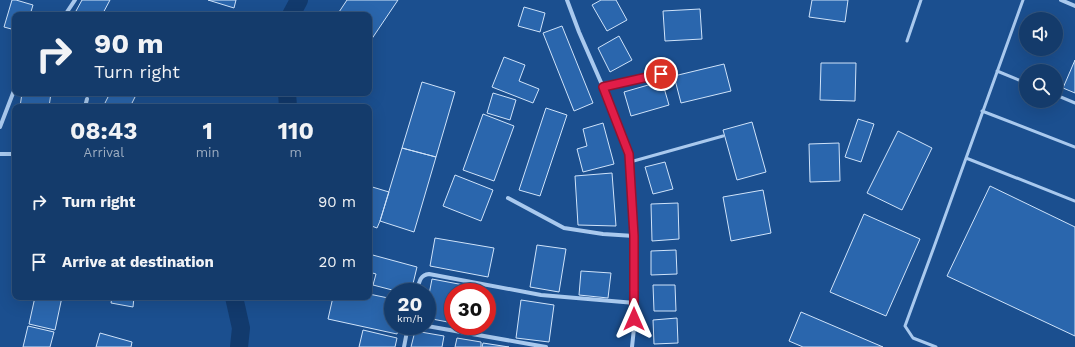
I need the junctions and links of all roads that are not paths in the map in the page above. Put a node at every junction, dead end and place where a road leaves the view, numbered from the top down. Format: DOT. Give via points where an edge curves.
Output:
graph roads {
  1 [pos="75,0"];
  2 [pos="567,0"];
  3 [pos="921,0"];
  4 [pos="1023,0"];
  5 [pos="1061,0"];
  6 [pos="1075,6"];
  7 [pos="67,12"];
  8 [pos="907,41"];
  9 [pos="997,71"];
  10 [pos="661,74"];
  11 [pos="1019,80"];
  12 [pos="603,87"];
  13 [pos="12,96"];
  14 [pos="1063,98"];
  15 [pos="87,99"];
  16 [pos="1075,103"];
  17 [pos="86,104"];
  18 [pos="982,111"];
  19 [pos="0,127"];
  20 [pos="723,136"];
  21 [pos="1075,147"];
  22 [pos="0,154"];
  23 [pos="12,154"];
  24 [pos="966,158"];
  25 [pos="630,162"];
  26 [pos="508,198"];
  27 [pos="1075,201"];
  28 [pos="634,236"];
  29 [pos="419,283"];
  30 [pos="634,303"];
  31 [pos="436,328"];
  32 [pos="406,335"];
  33 [pos="404,347"];
  34 [pos="546,347"];
  35 [pos="632,347"];
  36 [pos="936,347"];
  1 -- 7 [label="street"];
  2 -- 12 [label="street"];
  3 -- 8 [label="lane"];
  4 -- 9 [label="lane"];
  5 -- 6 [label="street"];
  9 -- 11 [label="lane"];
  9 -- 18 [label="lane"];
  10 -- 12 [label="lane"];
  12 -- 25 [label="street"];
  13 -- 19 [label="street"];
  14 -- 16 [label="lane"];
  15 -- 17 [label="street"];
  18 -- 21 [label="lane"];
  18 -- 24 [label="lane"];
  20 -- 25 [label="lane"];
  22 -- 23 [label="street"];
  24 -- 27 [label="lane"];
  24 -- 36 [label="lane" via="905,326 913,338"];
  25 -- 28 [label="street"];
  26 -- 28 [label="street" via="564,228"];
  28 -- 30 [label="street"];
  29 -- 30 [label="street" via="420,277 428,274 541,295"];
  30 -- 35 [label="street"];
  31 -- 34 [label="street"];
  32 -- 33 [label="street"];
}
